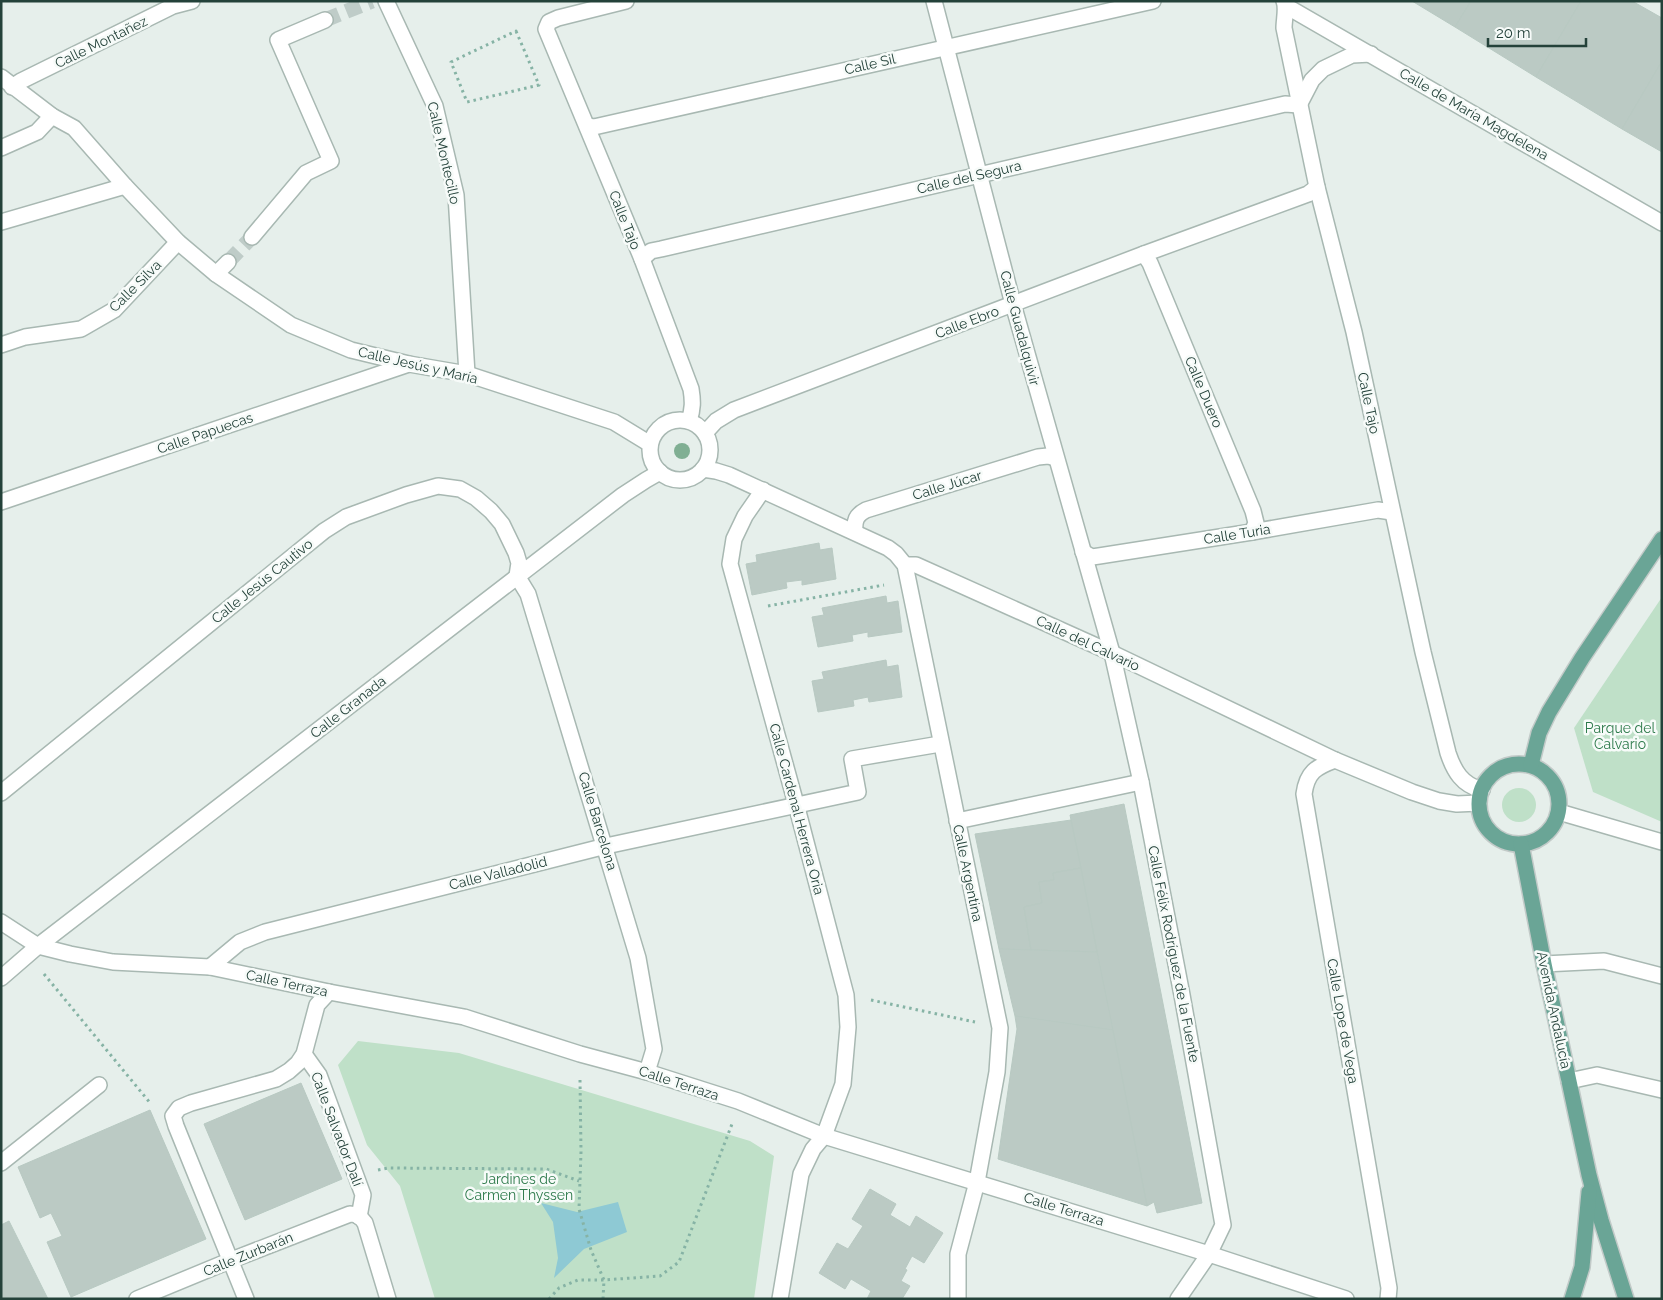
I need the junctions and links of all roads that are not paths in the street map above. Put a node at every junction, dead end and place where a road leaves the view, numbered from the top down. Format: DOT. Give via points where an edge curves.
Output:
graph roads {
  1 [pos="192,1"];
  2 [pos="386,1"];
  3 [pos="626,1"];
  4 [pos="934,1"];
  5 [pos="1153,1"];
  6 [pos="1285,4"];
  7 [pos="325,20"];
  8 [pos="945,47"];
  9 [pos="1371,54"];
  10 [pos="7,82"];
  11 [pos="1299,105"];
  12 [pos="52,116"];
  13 [pos="587,126"];
  14 [pos="1,148"];
  15 [pos="979,175"];
  16 [pos="125,186"];
  17 [pos="1317,187"];
  18 [pos="1,222"];
  19 [pos="1662,223"];
  20 [pos="252,237"];
  21 [pos="178,242"];
  22 [pos="1144,254"];
  23 [pos="642,259"];
  24 [pos="228,262"];
  25 [pos="216,274"];
  26 [pos="1014,304"];
  27 [pos="1,345"];
  28 [pos="409,364"];
  29 [pos="467,374"];
  30 [pos="689,421"];
  31 [pos="705,433"];
  32 [pos="650,444"];
  33 [pos="1056,458"];
  34 [pos="703,469"];
  35 [pos="660,472"];
  36 [pos="763,490"];
  37 [pos="1,502"];
  38 [pos="1392,512"];
  39 [pos="855,532"];
  40 [pos="1252,532"];
  41 [pos="1662,539"];
  42 [pos="1083,552"];
  43 [pos="905,565"];
  44 [pos="517,576"];
  45 [pos="1112,653"];
  46 [pos="940,744"];
  47 [pos="1335,760"];
  48 [pos="1531,765"];
  49 [pos="1142,782"];
  50 [pos="1,793"];
  51 [pos="1480,796"];
  52 [pos="796,804"];
  53 [pos="1559,812"];
  54 [pos="957,821"];
  55 [pos="1662,842"];
  56 [pos="1521,844"];
  57 [pos="606,846"];
  58 [pos="1,922"];
  59 [pos="38,946"];
  60 [pos="1544,964"];
  61 [pos="210,967"];
  62 [pos="1662,976"];
  63 [pos="1,978"];
  64 [pos="329,992"];
  65 [pos="304,1054"];
  66 [pos="647,1072"];
  67 [pos="1569,1081"];
  68 [pos="99,1085"];
  69 [pos="1662,1090"];
  70 [pos="824,1136"];
  71 [pos="1,1163"];
  72 [pos="1590,1175"];
  73 [pos="977,1182"];
  74 [pos="359,1217"];
  75 [pos="1209,1254"];
  76 [pos="229,1261"];
  77 [pos="1321,1295"];
  78 [pos="138,1299"];
  79 [pos="246,1299"];
  80 [pos="388,1299"];
  81 [pos="780,1299"];
  82 [pos="958,1299"];
  83 [pos="1178,1299"];
  84 [pos="1346,1299"];
  85 [pos="1388,1299"];
  86 [pos="1572,1299"];
  87 [pos="1626,1299"];
  1 -- 10 [label="street, Calle Montañez" via="173,6 21,81"];
  2 -- 29 [label="street, Calle Montecillo" via="435,106 456,195"];
  3 -- 13 [label="street, Calle Tajo" via="558,18 549,22 546,29"];
  4 -- 8 [label="street, Calle Guadalquivir"];
  5 -- 8 [label="street, Calle Sil"];
  6 -- 9 [label="street, Calle de María Magdelena"];
  6 -- 11 [label="street, Calle Tajo" via="1284,28"];
  7 -- 20 [label="street" via="278,40 331,161 306,173"];
  8 -- 13 [label="street, Calle Sil"];
  8 -- 15 [label="street, Calle Guadalquivir"];
  9 -- 11 [label="street" via="1352,56 1323,69 1312,80"];
  9 -- 19 [label="street, Calle de María Magdelena"];
  10 -- 12 [label="street, Calle Jesús y María"];
  11 -- 15 [label="street, Calle del Segura" via="1285,104"];
  11 -- 17 [label="street, Calle Tajo"];
  12 -- 14 [label="street" via="37,132"];
  12 -- 16 [label="street, Calle Jesús y María" via="74,128"];
  13 -- 23 [label="street, Calle Tajo"];
  15 -- 23 [label="street, Calle del Segura" via="651,251"];
  15 -- 26 [label="street, Calle Guadalquivir"];
  16 -- 18 [label="street"];
  16 -- 21 [label="street, Calle Jesús y María"];
  17 -- 22 [label="street, Calle Ebro" via="1308,194"];
  17 -- 38 [label="street, Calle Tajo" via="1354,332"];
  21 -- 25 [label="street, Calle Jesús y María"];
  21 -- 27 [label="street, Calle Silva" via="114,310 81,329 25,337"];
  22 -- 26 [label="street, Calle Ebro"];
  22 -- 40 [label="street, Calle Duero" via="1253,511 1256,523"];
  23 -- 30 [label="street, Calle Tajo" via="691,389 693,401"];
  24 -- 25 [label="street"];
  25 -- 28 [label="street, Calle Jesús y María" via="291,325 352,350"];
  26 -- 31 [label="street, Calle Ebro" via="734,410"];
  26 -- 33 [label="street, Calle Guadalquivir"];
  28 -- 29 [label="street, Calle Jesús y María"];
  28 -- 37 [label="street, Calle Papuecas"];
  29 -- 32 [label="street, Calle Jesús y María" via="614,422"];
  30 -- 31 [label="street"];
  30 -- 32 [label="street" via="672,420 664,424 652,436"];
  31 -- 34 [label="street" via="710,452"];
  32 -- 35 [label="street" via="651,460"];
  33 -- 39 [label="street, Calle Júcar" via="1038,456 866,510 855,519"];
  33 -- 42 [label="street, Calle Guadalquivir"];
  34 -- 35 [label="street" via="687,479 677,480"];
  34 -- 36 [label="street" via="729,475"];
  35 -- 44 [label="street, Calle Granada"];
  36 -- 39 [label="street"];
  36 -- 52 [label="street, Calle Cardenal Herrera Oria" via="734,539 730,564"];
  38 -- 40 [label="street, Calle Turia" via="1378,510"];
  38 -- 51 [label="street, Calle Tajo" via="1448,753 1462,781"];
  39 -- 43 [label="street" via="888,548"];
  40 -- 42 [label="street, Calle Turia" via="1092,557"];
  41 -- 48 [label="main road" via="1549,712 1539,733"];
  42 -- 45 [label="street, Calle Guadalquivir"];
  43 -- 45 [label="street, Calle del Calvario" via="916,565"];
  43 -- 46 [label="street, Calle Argentina"];
  44 -- 50 [label="street, Calle Jesús Cautivo" via="519,564 516,553 502,524 491,510 460,489 438,486 346,517 324,531"];
  44 -- 57 [label="street, Calle Barcelona" via="528,594"];
  44 -- 59 [label="street, Calle Granada"];
  45 -- 47 [label="street, Calle del Calvario"];
  45 -- 49 [label="street, Calle Félix Rodríguez de la Fuente"];
  46 -- 52 [label="street, Calle Valladolid" via="852,759 858,792"];
  46 -- 54 [label="street, Calle Argentina"];
  47 -- 51 [label="street, Calle del Calvario" via="1439,801 1457,804"];
  47 -- 85 [label="street, Calle Lope de Vega" via="1313,770 1305,782 1304,794 1389,1288"];
  48 -- 51 [label="main road" via="1511,764 1501,768 1486,781"];
  48 -- 53 [label="main road" via="1542,770 1557,789"];
  49 -- 54 [label="street"];
  49 -- 75 [label="street, Calle Félix Rodríguez de la Fuente" via="1223,1225"];
  51 -- 56 [label="main road" via="1481,816 1496,837"];
  52 -- 57 [label="street, Calle Valladolid"];
  52 -- 70 [label="street, Calle Cardenal Herrera Oria" via="846,994 848,1027 843,1084"];
  53 -- 55 [label="street"];
  53 -- 56 [label="main road" via="1545,835"];
  54 -- 73 [label="street, Calle Argentina" via="1000,1028 998,1072"];
  56 -- 60 [label="main road, Avenida Andalucía"];
  57 -- 61 [label="street, Calle Valladolid" via="265,932 240,942"];
  57 -- 66 [label="street, Calle Barcelona" via="638,958 654,1049"];
  58 -- 59 [label="street, Calle Terraza"];
  59 -- 61 [label="street, Calle Terraza" via="113,962"];
  59 -- 63 [label="street, Calle Granada"];
  60 -- 62 [label="street" via="1604,961"];
  60 -- 67 [label="main road, Avenida Andalucía"];
  61 -- 64 [label="street, Calle Terraza"];
  64 -- 65 [label="street" via="317,1005"];
  64 -- 66 [label="street, Calle Terraza" via="464,1017"];
  65 -- 74 [label="street, Calle Salvador Dalí" via="319,1075 363,1195"];
  65 -- 76 [label="street" via="294,1068 276,1079 190,1103 179,1108 173,1116"];
  66 -- 70 [label="street, Calle Terraza" via="738,1101"];
  67 -- 69 [label="street" via="1598,1075"];
  67 -- 72 [label="main road, Avenida Andalucía"];
  68 -- 71 [label="street"];
  70 -- 73 [label="street, Calle Terraza"];
  70 -- 81 [label="street, Calle Cardenal Herrera Oria" via="813,1149 801,1174"];
  72 -- 86 [label="main road, Avenida Andalucía" via="1582,1267"];
  72 -- 87 [label="main road, Avenida Andalucía"];
  73 -- 75 [label="street, Calle Terraza"];
  73 -- 82 [label="street, Calle Argentina" via="958,1254"];
  74 -- 76 [label="street, Calle Zurbarán" via="350,1214"];
  74 -- 80 [label="street" via="365,1223"];
  75 -- 77 [label="street, Calle Terraza"];
  75 -- 83 [label="street, Calle Félix Rodríguez de la Fuente"];
  76 -- 78 [label="street, Calle Zurbarán"];
  76 -- 79 [label="street"];
  77 -- 84 [label="street, Calle Terraza"];
}
